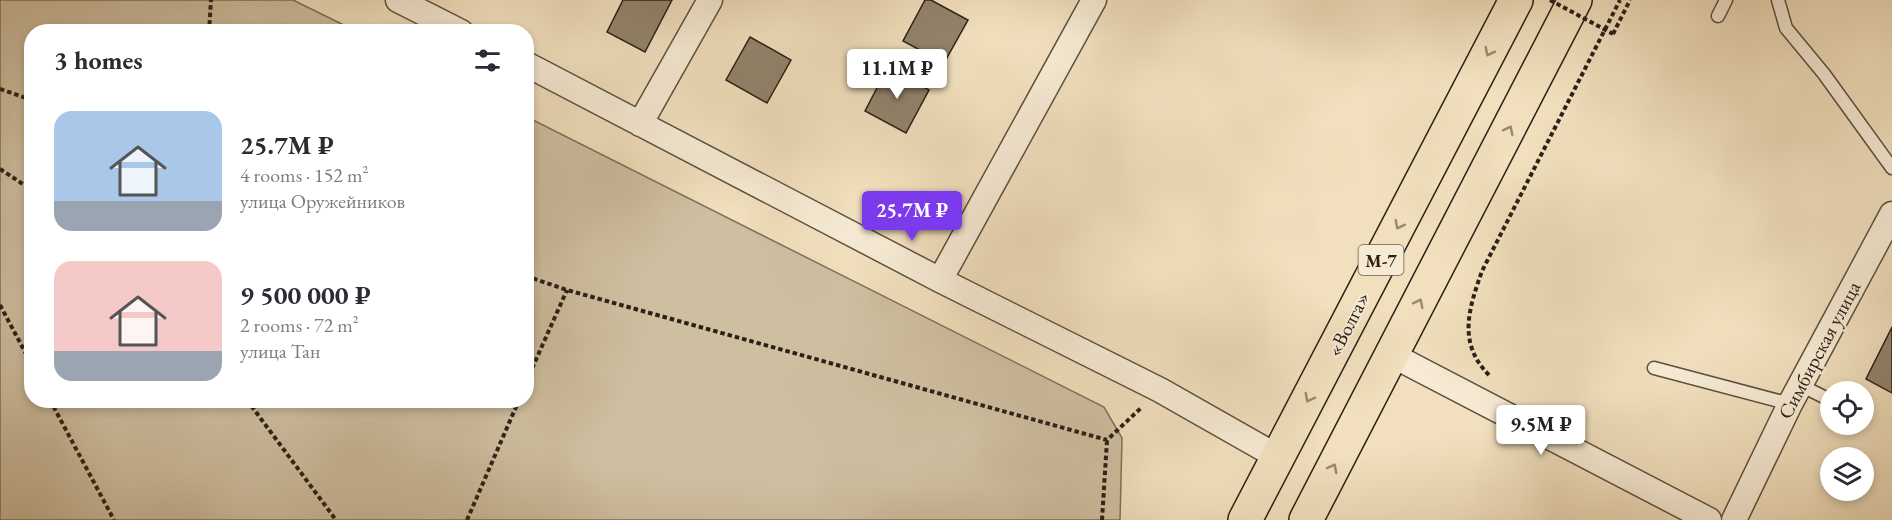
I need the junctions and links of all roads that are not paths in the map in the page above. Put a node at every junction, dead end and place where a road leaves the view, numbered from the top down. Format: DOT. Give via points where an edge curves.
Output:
graph roads {
  1 [pos="398,0"];
  2 [pos="710,0"];
  3 [pos="1094,0"];
  4 [pos="1516,0"];
  5 [pos="1575,0"];
  6 [pos="1726,0"];
  7 [pos="1778,0"];
  8 [pos="1718,16"];
  9 [pos="445,24"];
  10 [pos="534,68"];
  11 [pos="640,124"];
  12 [pos="1892,168"];
  13 [pos="1892,214"];
  14 [pos="940,280"];
  15 [pos="1392,355"];
  16 [pos="1654,368"];
  17 [pos="1795,395"];
  18 [pos="1820,399"];
  19 [pos="1278,456"];
  20 [pos="1245,520"];
  21 [pos="1306,520"];
  22 [pos="1709,520"];
  23 [pos="1734,520"];
  1 -- 9 [label="street"];
  2 -- 11 [label="street"];
  3 -- 14 [label="street"];
  4 -- 19 [label="highway, «Волга» / М-7, one-way"];
  15 -- 5 [label="highway, М-7, one-way"];
  6 -- 8 [label="lane"];
  7 -- 12 [label="lane" via="1786,28"];
  10 -- 11 [label="street"];
  11 -- 14 [label="street"];
  13 -- 17 [label="street, Симбирская улица"];
  14 -- 19 [label="street" via="1160,390"];
  21 -- 15 [label="highway, М-7, one-way"];
  15 -- 22 [label="street"];
  16 -- 17 [label="lane"];
  17 -- 18 [label="lane"];
  17 -- 23 [label="street, Симбирская улица"];
  19 -- 20 [label="highway, «Волга» / М-7"];
}
